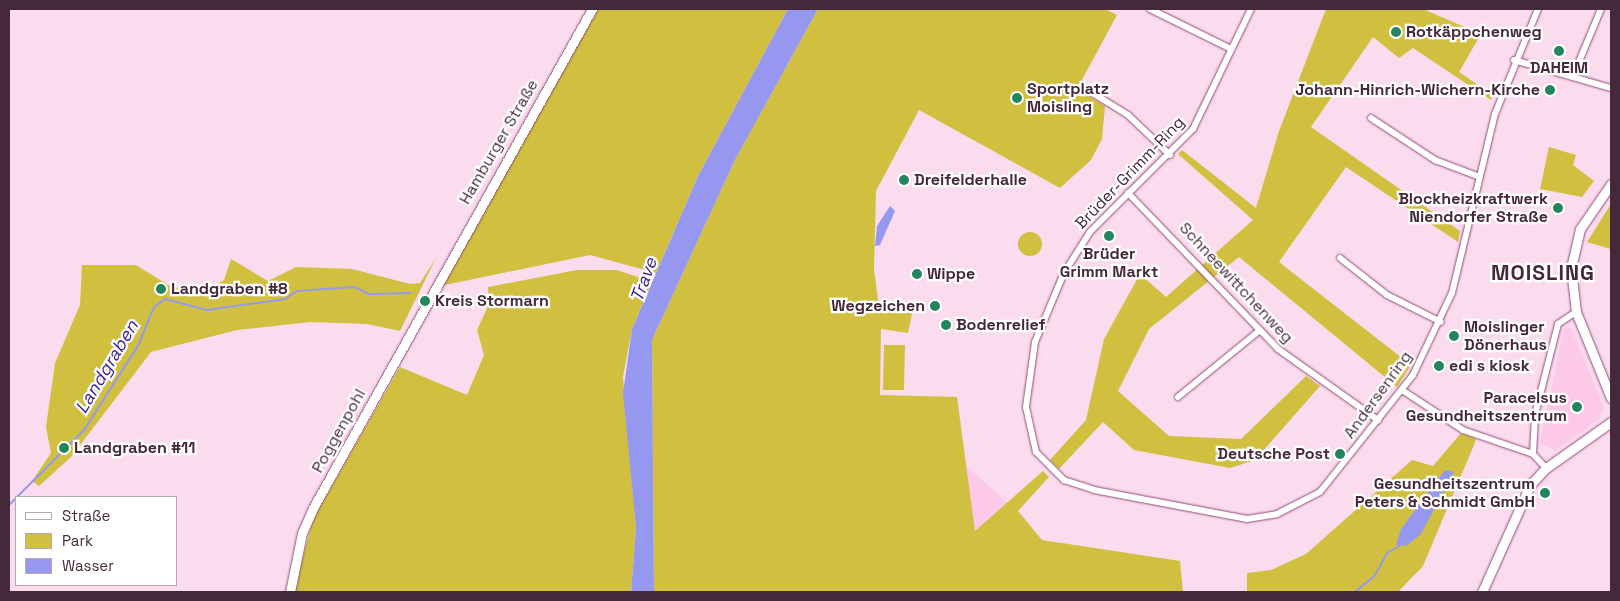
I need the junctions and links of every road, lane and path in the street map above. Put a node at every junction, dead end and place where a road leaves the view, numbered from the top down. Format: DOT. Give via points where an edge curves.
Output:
graph roads {
  1 [pos="592,9"];
  2 [pos="1150,9"];
  3 [pos="1251,9"];
  4 [pos="1538,9"];
  5 [pos="1601,9"];
  6 [pos="1231,49"];
  7 [pos="1514,60"];
  8 [pos="1573,76"];
  9 [pos="1611,88"];
  10 [pos="1086,89"];
  11 [pos="1372,118"];
  12 [pos="1170,155"];
  13 [pos="1480,177"];
  14 [pos="1611,184"];
  15 [pos="1128,193"];
  16 [pos="1340,258"];
  17 [pos="433,291"];
  18 [pos="1576,312"];
  19 [pos="1440,322"];
  20 [pos="1259,331"];
  21 [pos="1402,390"];
  22 [pos="1178,396"];
  23 [pos="1611,398"];
  24 [pos="1378,420"];
  25 [pos="1611,422"];
  26 [pos="1533,454"];
  27 [pos="1546,468"];
  28 [pos="1052,470"];
  29 [pos="290,592"];
  30 [pos="1482,592"];
  1 -- 17 [label="main road, Hamburger Straße"];
  2 -- 6 [label="street"];
  3 -- 6 [label="street, Brüder-Grimm-Ring"];
  4 -- 7 [label="street, Andersenring"];
  5 -- 8 [label="street"];
  6 -- 12 [label="street, Brüder-Grimm-Ring" via="1206,108"];
  7 -- 8 [label="street"];
  7 -- 13 [label="street, Andersenring"];
  8 -- 9 [label="street"];
  10 -- 12 [label="street" via="1133,120"];
  11 -- 13 [label="street" via="1435,160"];
  12 -- 15 [label="street, Brüder-Grimm-Ring"];
  13 -- 19 [label="street, Andersenring" via="1466,242"];
  14 -- 18 [label="main road" via="1585,219 1574,247 1571,285"];
  15 -- 20 [label="street, Schneewittchenweg" via="1212,276"];
  15 -- 28 [label="street, Brüder-Grimm-Ring" via="1081,245 1050,301 1036,342 1027,425 1036,452"];
  16 -- 19 [label="street" via="1387,295"];
  17 -- 29 [label="main road, Poggenpohl" via="313,508 302,533"];
  18 -- 23 [label="main road"];
  18 -- 26 [label="street" via="1560,321 1555,336 1535,416"];
  19 -- 21 [label="street, Andersenring"];
  20 -- 22 [label="street"];
  20 -- 24 [label="street, Schneewittchenweg" via="1308,374"];
  21 -- 24 [label="street, Andersenring"];
  21 -- 26 [label="street" via="1463,430"];
  24 -- 28 [label="street, Andersenring" via="1320,492 1273,515 1247,519 1094,490"];
  25 -- 27 [label="main road"];
  26 -- 27 [label="street"];
  27 -- 30 [label="main road" via="1518,508"];
}
